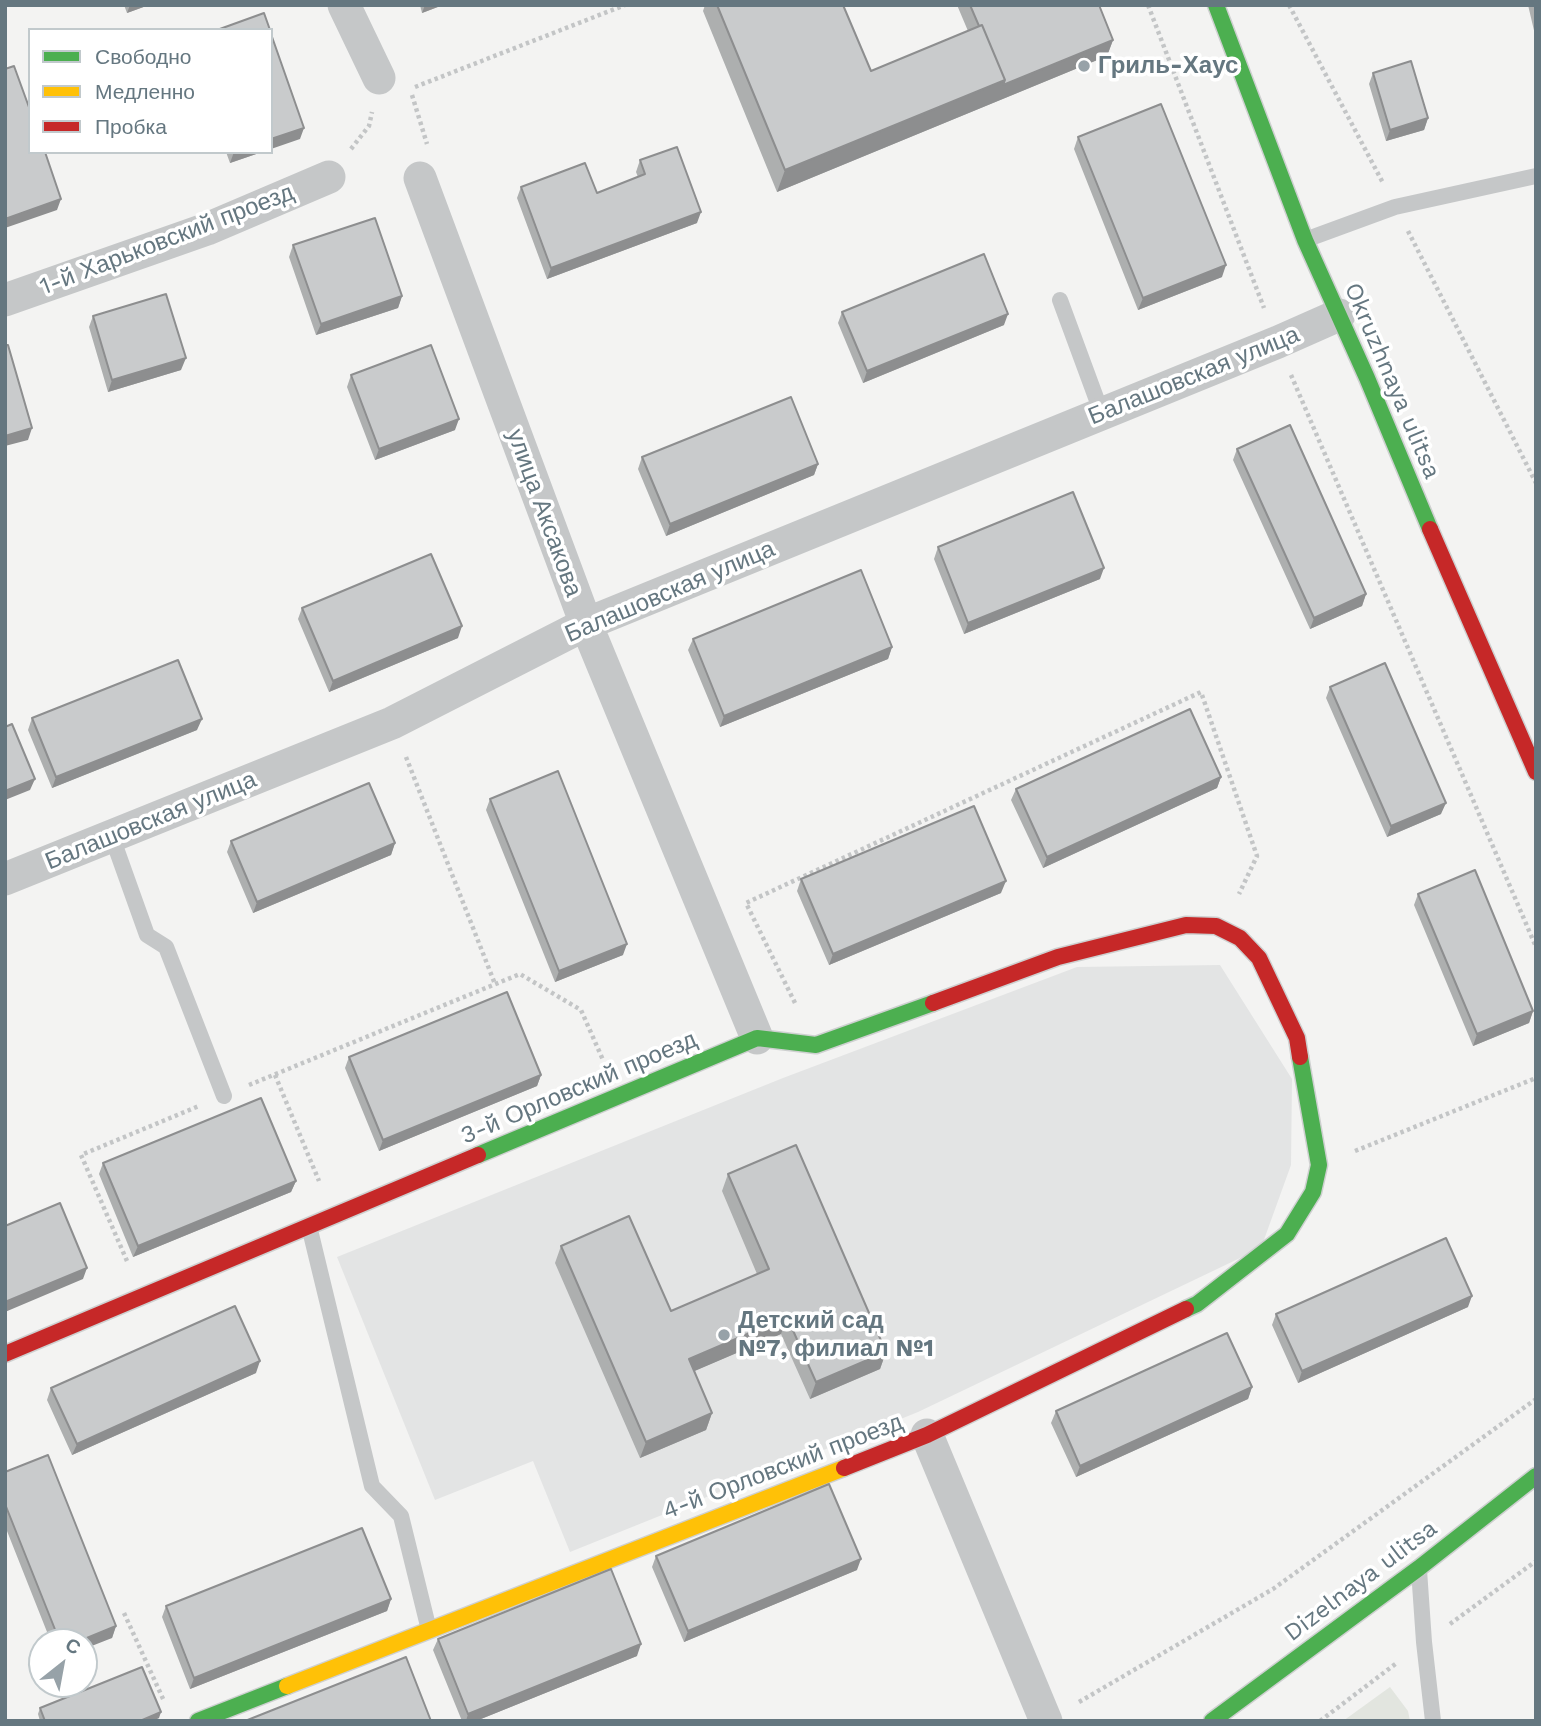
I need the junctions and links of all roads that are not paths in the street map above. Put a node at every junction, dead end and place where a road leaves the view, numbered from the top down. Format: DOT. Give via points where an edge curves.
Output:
graph roads {
  1 [pos="344,5"];
  2 [pos="1216,5"];
  3 [pos="379,78"];
  4 [pos="1536,176"];
  5 [pos="328,177"];
  6 [pos="420,178"];
  7 [pos="1305,240"];
  8 [pos="5,300"];
  9 [pos="1060,300"];
  10 [pos="1339,315"];
  11 [pos="1102,414"];
  12 [pos="586,624"];
  13 [pos="1536,772"];
  14 [pos="112,837"];
  15 [pos="5,879"];
  16 [pos="757,1038"];
  17 [pos="224,1096"];
  18 [pos="1319,1165"];
  19 [pos="309,1226"];
  20 [pos="5,1354"];
  21 [pos="927,1434"];
  22 [pos="1536,1476"];
  23 [pos="1419,1568"];
  24 [pos="429,1630"];
  25 [pos="198,1721"];
  26 [pos="1046,1721"];
  27 [pos="1212,1721"];
  28 [pos="1433,1721"];
  1 -- 3 [label="street"];
  2 -- 7 [label="street, Okruzhnaya ulitsa"];
  4 -- 7 [label="lane" via="1395,207"];
  5 -- 8 [label="street, 1-й Харьковский проезд" via="207,229"];
  6 -- 12 [label="street, улица Аксакова"];
  7 -- 10 [label="street, Okruzhnaya ulitsa"];
  9 -- 11 [label="lane"];
  10 -- 11 [label="street, Балашовская улица"];
  10 -- 13 [label="street, Okruzhnaya ulitsa"];
  11 -- 12 [label="street, Балашовская улица"];
  12 -- 14 [label="street, Балашовская улица" via="392,723"];
  12 -- 16 [label="street, улица Аксакова"];
  14 -- 15 [label="street, Балашовская улица"];
  14 -- 17 [label="lane" via="147,935 166,947"];
  16 -- 18 [label="street, 3-й Орловский проезд" via="816,1045 1058,957 1186,925 1216,926 1240,938 1259,958 1297,1038"];
  16 -- 19 [label="street, 3-й Орловский проезд"];
  18 -- 21 [label="street, 4-й Орловский проезд" via="1313,1192 1287,1234 1197,1304"];
  19 -- 20 [label="street, 3-й Орловский проезд"];
  19 -- 24 [label="lane" via="372,1486 401,1516"];
  21 -- 24 [label="street, 4-й Орловский проезд"];
  21 -- 26 [label="street"];
  22 -- 23 [label="street, Dizelnaya ulitsa"];
  23 -- 27 [label="street, Dizelnaya ulitsa"];
  23 -- 28 [label="lane"];
  24 -- 25 [label="street, 4-й Орловский проезд"];
}
